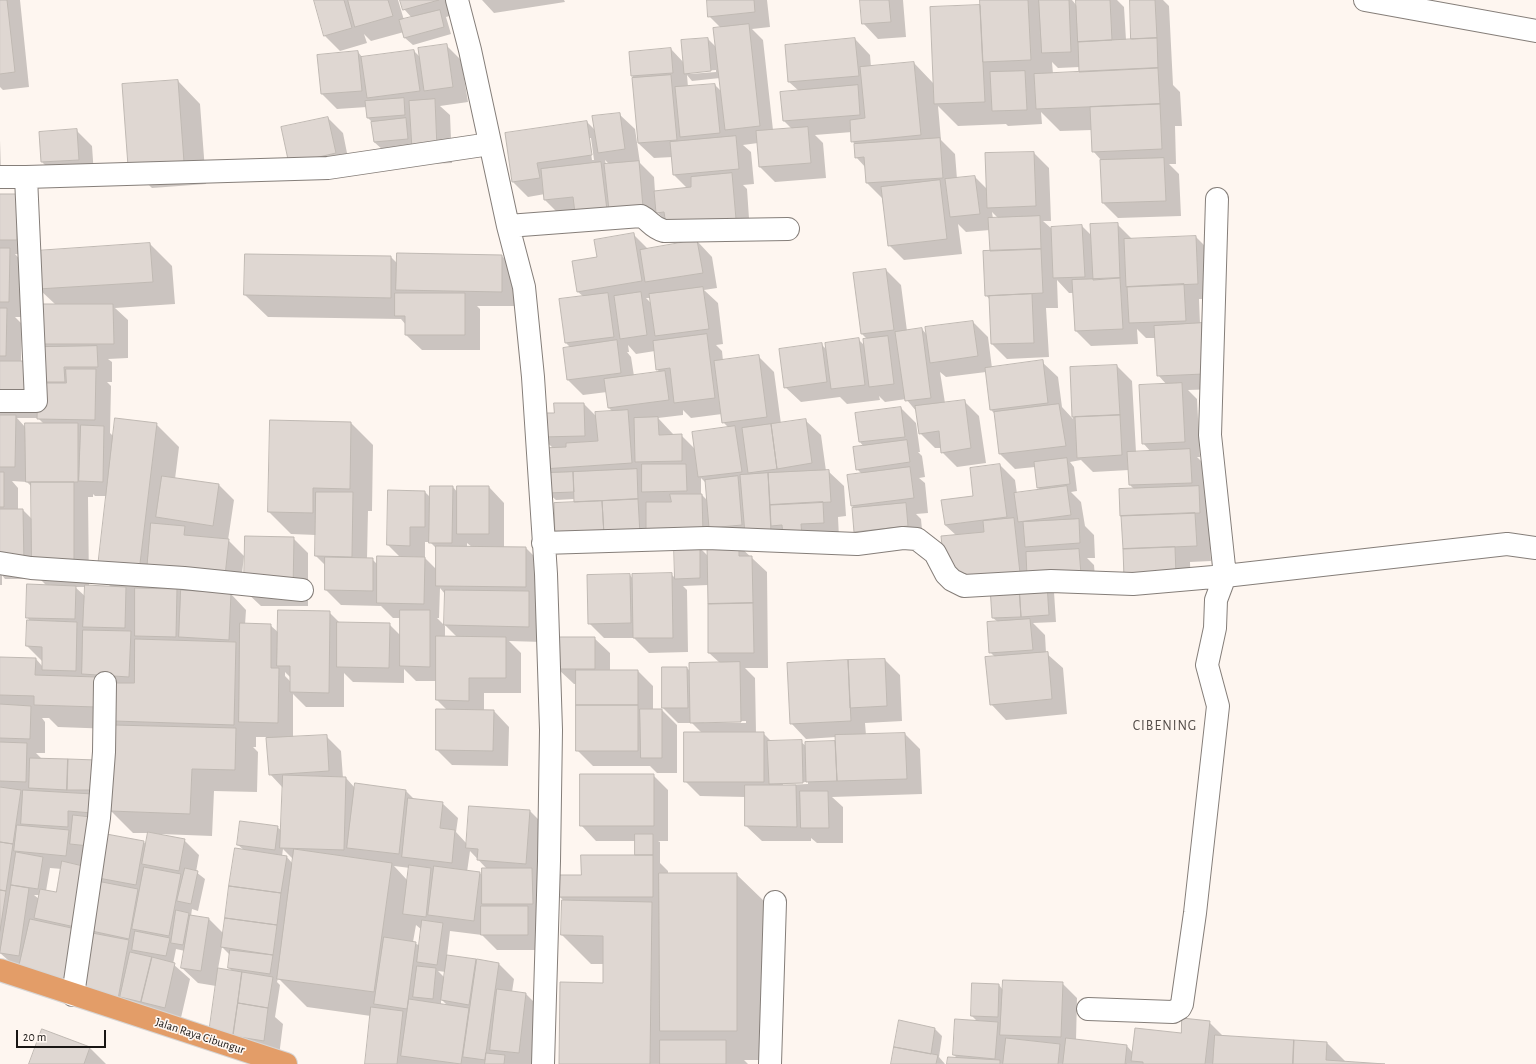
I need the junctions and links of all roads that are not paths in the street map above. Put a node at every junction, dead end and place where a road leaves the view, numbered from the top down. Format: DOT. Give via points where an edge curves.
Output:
graph roads {
  1 [pos="458,0"];
  2 [pos="1365,0"];
  3 [pos="1536,31"];
  4 [pos="490,144"];
  5 [pos="0,177"];
  6 [pos="26,177"];
  7 [pos="1217,199"];
  8 [pos="508,226"];
  9 [pos="788,229"];
  10 [pos="0,401"];
  11 [pos="543,543"];
  12 [pos="1536,548"];
  13 [pos="0,563"];
  14 [pos="1225,576"];
  15 [pos="302,590"];
  16 [pos="105,683"];
  17 [pos="775,902"];
  18 [pos="0,970"];
  19 [pos="73,995"];
  20 [pos="1088,1009"];
  21 [pos="286,1064"];
  22 [pos="543,1064"];
  23 [pos="770,1064"];
  1 -- 4 [label="street"];
  2 -- 3 [label="street"];
  4 -- 6 [label="street" via="328,168"];
  4 -- 8 [label="street"];
  5 -- 6 [label="street"];
  6 -- 10 [label="street" via="36,401"];
  7 -- 14 [label="street" via="1210,435"];
  8 -- 9 [label="street" via="640,216 655,228 664,231"];
  8 -- 11 [label="street" via="524,286 533,377"];
  11 -- 14 [label="street" via="707,538 857,544 903,538 918,539 935,553 946,574 964,586 1051,581 1133,584"];
  11 -- 22 [label="street" via="551,730 550,862"];
  12 -- 14 [label="street" via="1507,544"];
  13 -- 15 [label="street" via="31,568 184,578"];
  14 -- 20 [label="street" via="1216,600 1215,628 1207,665 1218,706 1182,1004 1173,1012"];
  16 -- 19 [label="street" via="104,752 99,818"];
  17 -- 23 [label="street"];
  18 -- 19 [label="highway, Jalan Raya Cibungur"];
  19 -- 21 [label="highway, Jalan Raya Cibungur"];
}
